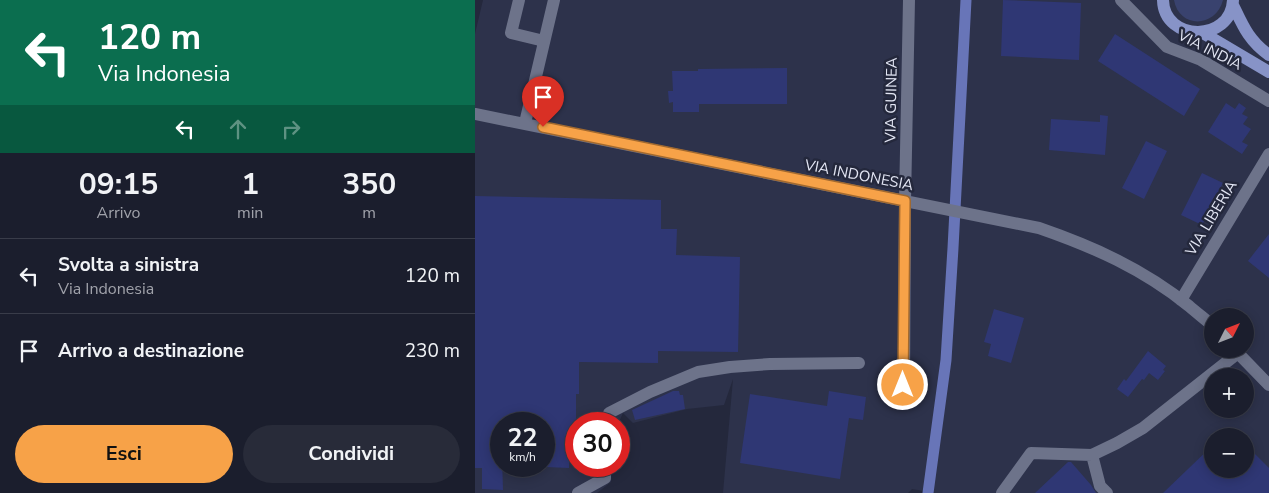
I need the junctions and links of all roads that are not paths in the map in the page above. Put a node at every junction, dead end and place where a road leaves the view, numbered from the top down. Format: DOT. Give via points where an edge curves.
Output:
graph roads {
  1 [pos="519,0"];
  2 [pos="554,0"];
  3 [pos="909,0"];
  4 [pos="1121,0"];
  5 [pos="1162,1"];
  6 [pos="1233,2"];
  7 [pos="1203,33"];
  8 [pos="544,41"];
  9 [pos="1269,55"];
  10 [pos="1269,72"];
  11 [pos="1269,101"];
  12 [pos="475,114"];
  13 [pos="525,123"];
  14 [pos="1269,154"];
  15 [pos="905,201"];
  16 [pos="1181,300"];
  17 [pos="1204,319"];
  18 [pos="1228,358"];
  19 [pos="1243,358"];
  20 [pos="859,363"];
  21 [pos="1269,384"];
  22 [pos="903,385"];
  23 [pos="611,412"];
  24 [pos="1093,455"];
  25 [pos="605,477"];
  26 [pos="577,493"];
  27 [pos="1002,493"];
  28 [pos="1107,493"];
  1 -- 8 [label="street" via="511,33"];
  2 -- 8 [label="street"];
  3 -- 15 [label="street, VIA GUINEA"];
  4 -- 11 [label="street, VIA INDIA" via="1167,47 1201,60"];
  5 -- 7 [label="main road" via="1168,17 1179,27"];
  6 -- 7 [label="main road" via="1227,18 1217,28"];
  6 -- 9 [label="main road" via="1256,46"];
  7 -- 10 [label="main road"];
  8 -- 13 [label="street"];
  12 -- 13 [label="street, VIA INDONESIA"];
  13 -- 15 [label="street, VIA INDONESIA"];
  14 -- 16 [label="street, VIA LIBERIA"];
  15 -- 16 [label="street, VIA INDONESIA" via="1039,228 1107,254"];
  15 -- 22 [label="street, VIA GUINEA"];
  16 -- 17 [label="street, VIA INDONESIA"];
  18 -- 24 [label="street" via="1143,428"];
  19 -- 21 [label="street"];
  20 -- 23 [label="street" via="770,364 697,372"];
  24 -- 27 [label="street" via="1031,453"];
  24 -- 28 [label="street" via="1100,486"];
  25 -- 26 [label="street"];
}
